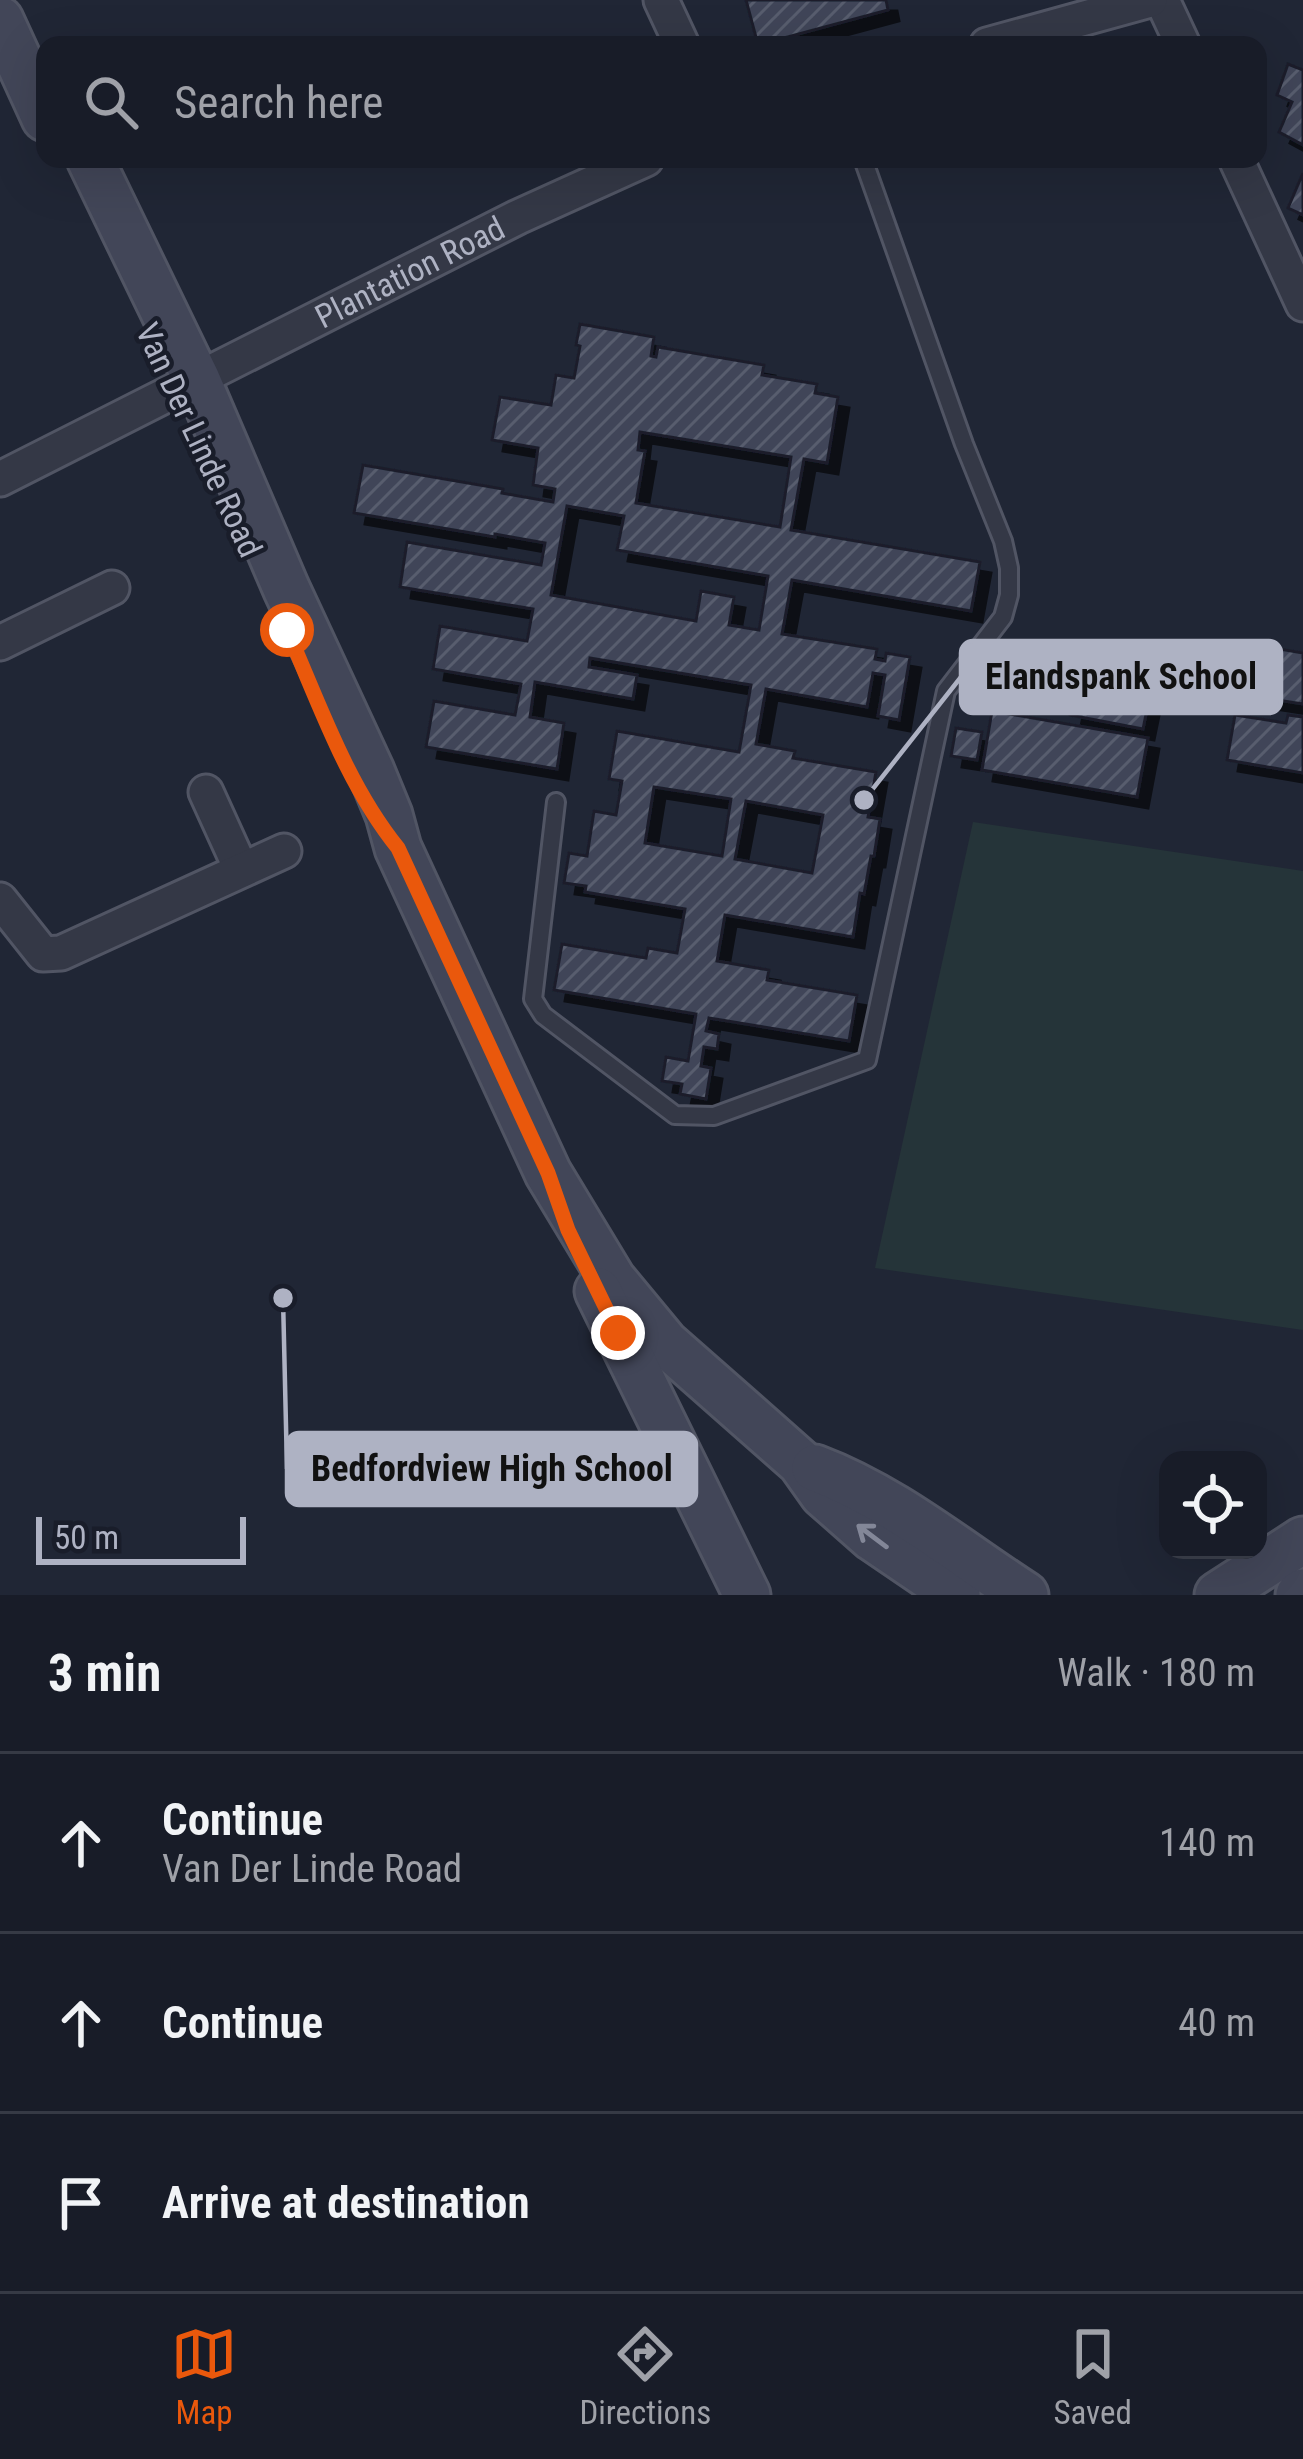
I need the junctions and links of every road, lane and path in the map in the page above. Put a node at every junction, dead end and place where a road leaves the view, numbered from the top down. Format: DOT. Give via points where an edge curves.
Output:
graph roads {
  1 [pos="5,0"];
  2 [pos="661,0"];
  3 [pos="1150,0"];
  4 [pos="1162,0"];
  5 [pos="0,20"];
  6 [pos="678,36"];
  7 [pos="1019,36"];
  8 [pos="1179,36"];
  9 [pos="36,55"];
  10 [pos="36,98"];
  11 [pos="69,168"];
  12 [pos="94,168"];
  13 [pos="626,168"];
  14 [pos="866,168"];
  15 [pos="1240,168"];
  16 [pos="1303,304"];
  17 [pos="186,386"];
  18 [pos="0,479"];
  19 [pos="112,588"];
  20 [pos="0,643"];
  21 [pos="206,792"];
  22 [pos="556,802"];
  23 [pos="284,850"];
  24 [pos="242,869"];
  25 [pos="0,900"];
  26 [pos="548,1173"];
  27 [pos="801,1463"];
  28 [pos="1303,1540"];
  29 [pos="747,1595"];
  30 [pos="957,1595"];
  31 [pos="1025,1595"];
  32 [pos="1218,1595"];
  1 -- 9 [label="main road"];
  2 -- 6 [label="street"];
  3 -- 7 [label="street"];
  4 -- 8 [label="street"];
  5 -- 10 [label="main road"];
  11 -- 17 [label="main road, Van Der Linde Road"];
  12 -- 17 [label="main road, Van Der Linde Road"];
  13 -- 17 [label="street, Plantation Road"];
  14 -- 22 [label="lane" via="1004,541 1010,595 1003,617 946,691 866,1060 714,1116 675,1114 543,1016 533,999"];
  15 -- 16 [label="street"];
  17 -- 18 [label="street, Plantation Road"];
  17 -- 26 [label="main road, Van Der Linde Road" via="354,779 398,848"];
  19 -- 20 [label="street"];
  21 -- 24 [label="street"];
  23 -- 24 [label="street"];
  24 -- 25 [label="street" via="61,953 43,954"];
  26 -- 27 [label="main road, Van Der Linde Road" via="612,1279 665,1343"];
  26 -- 29 [label="main road" via="568,1230"];
  30 -- 27 [label="main road, Van Der Linde Road, one-way" via="850,1519"];
  27 -- 31 [label="main road, Van Der Linde Road" via="880,1499"];
  28 -- 32 [label="main road"];
}
